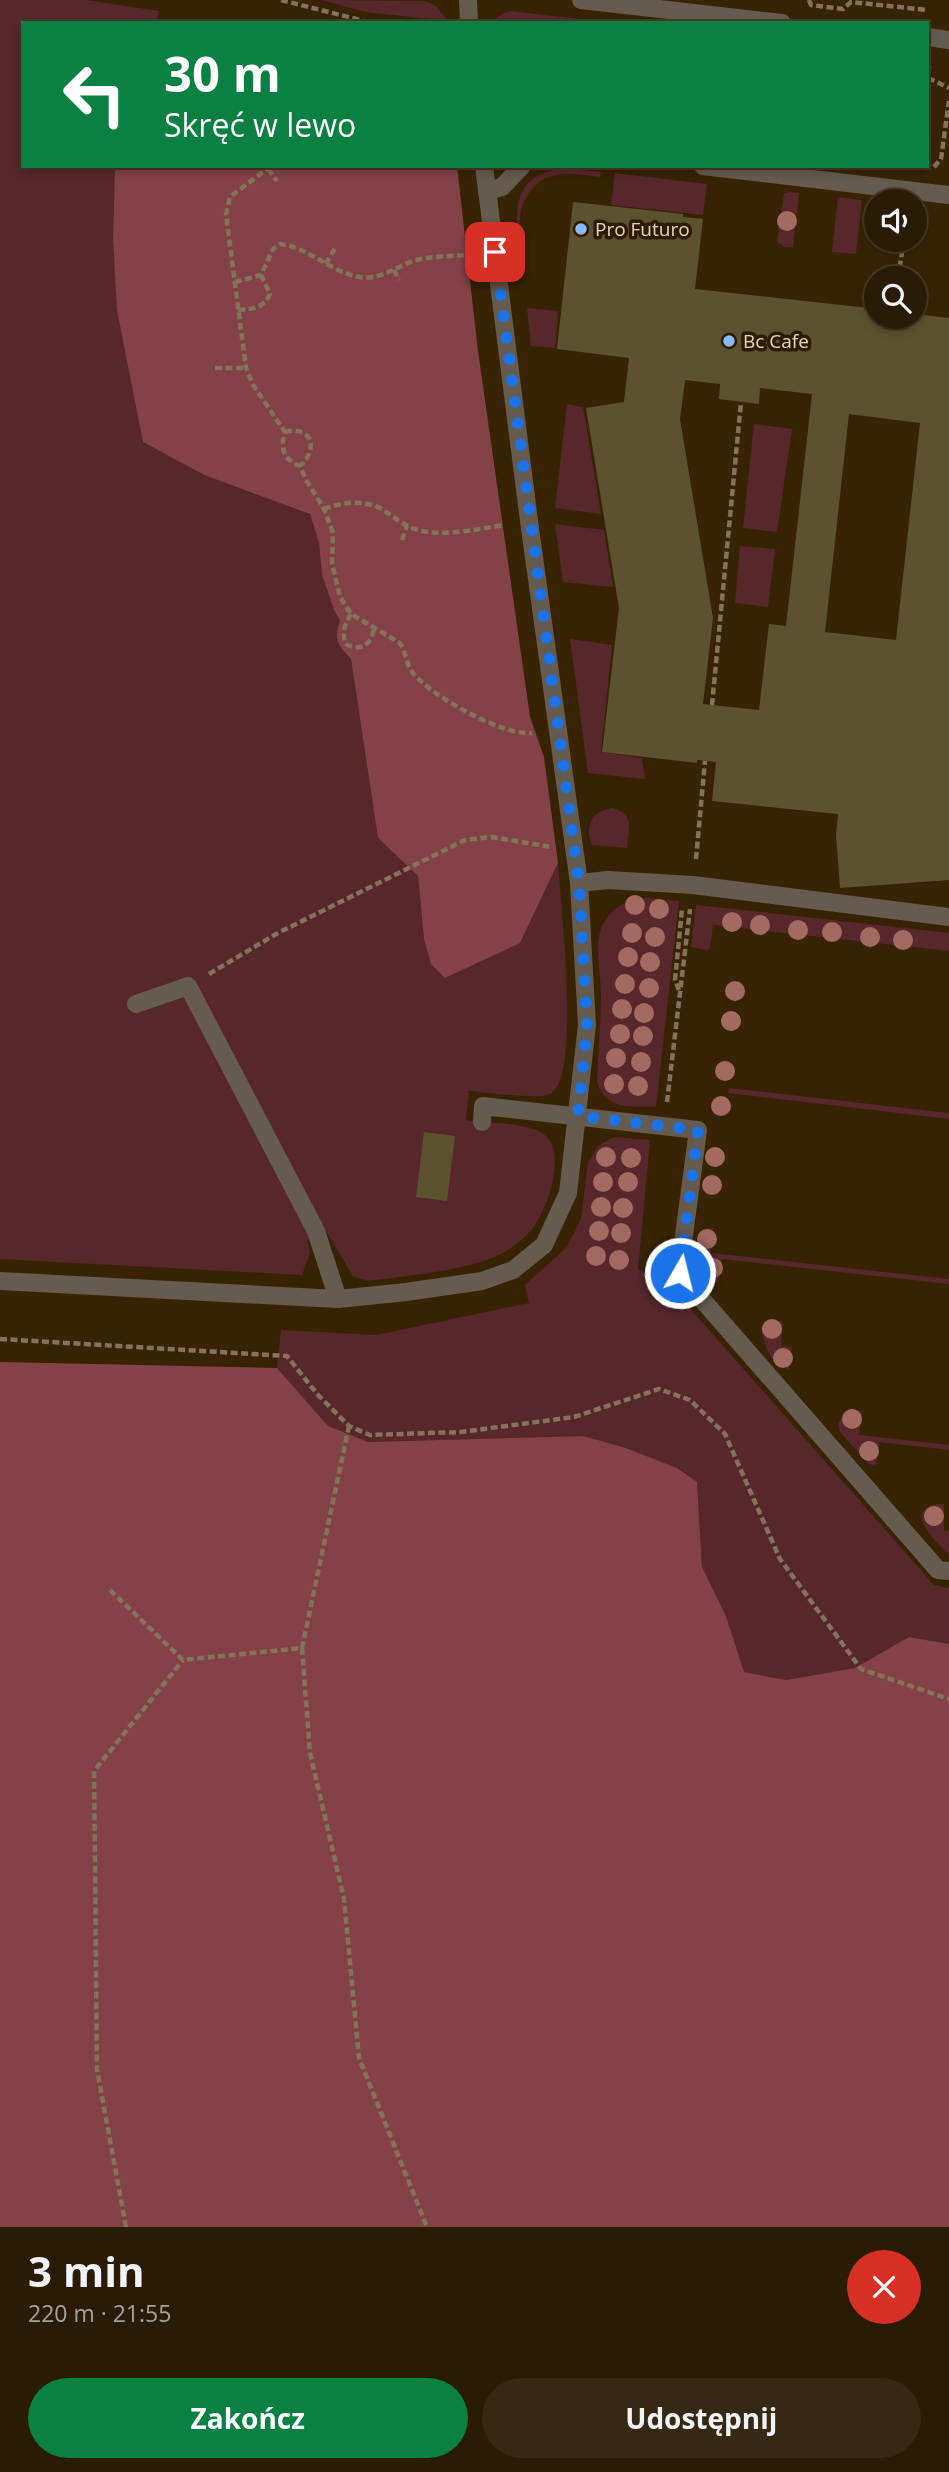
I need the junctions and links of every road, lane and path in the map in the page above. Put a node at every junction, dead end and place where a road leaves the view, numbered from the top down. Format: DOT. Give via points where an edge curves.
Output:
graph roads {
  1 [pos="281,0"];
  2 [pos="468,0"];
  3 [pos="581,0"];
  4 [pos="809,0"];
  5 [pos="937,10"];
  6 [pos="364,21"];
  7 [pos="469,21"];
  8 [pos="765,21"];
  9 [pos="929,37"];
  10 [pos="949,40"];
  11 [pos="929,78"];
  12 [pos="949,88"];
  13 [pos="949,101"];
  14 [pos="949,163"];
  15 [pos="269,168"];
  16 [pos="484,168"];
  17 [pos="520,168"];
  18 [pos="720,168"];
  19 [pos="277,181"];
  20 [pos="487,191"];
  21 [pos="949,195"];
  22 [pos="335,248"];
  23 [pos="495,252"];
  24 [pos="326,264"];
  25 [pos="394,270"];
  26 [pos="261,275"];
  27 [pos="399,280"];
  28 [pos="234,282"];
  29 [pos="238,310"];
  30 [pos="215,368"];
  31 [pos="246,368"];
  32 [pos="741,402"];
  33 [pos="285,432"];
  34 [pos="300,466"];
  35 [pos="324,509"];
  36 [pos="529,521"];
  37 [pos="407,526"];
  38 [pos="402,540"];
  39 [pos="351,614"];
  40 [pos="374,628"];
  41 [pos="712,705"];
  42 [pos="557,729"];
  43 [pos="705,761"];
  44 [pos="576,851"];
  45 [pos="579,883"];
  46 [pos="693,886"];
  47 [pos="690,908"];
  48 [pos="682,909"];
  49 [pos="949,917"];
  50 [pos="188,986"];
  51 [pos="681,993"];
  52 [pos="136,1004"];
  53 [pos="578,1116"];
  54 [pos="482,1122"];
  55 [pos="664,1127"];
  56 [pos="0,1281"];
  57 [pos="338,1299"];
  58 [pos="0,1339"];
  59 [pos="349,1426"];
  60 [pos="949,1571"];
  61 [pos="110,1590"];
  62 [pos="302,1648"];
  63 [pos="183,1660"];
  64 [pos="949,1699"];
  65 [pos="127,2227"];
  66 [pos="427,2227"];
  1 -- 6 [label="path"];
  2 -- 7 [label="street"];
  3 -- 8 [label="street"];
  4 -- 5 [label="path" via="811,5 843,9 851,2"];
  9 -- 10 [label="street"];
  11 -- 12 [label="path"];
  13 -- 14 [label="path" via="940,160"];
  15 -- 19 [label="path"];
  15 -- 28 [label="path" via="230,197 226,214"];
  16 -- 20 [label="street"];
  17 -- 20 [label="street" via="502,187"];
  18 -- 21 [label="street"];
  20 -- 23 [label="street"];
  22 -- 24 [label="path"];
  23 -- 25 [label="path" via="421,260"];
  23 -- 36 [label="street"];
  24 -- 25 [label="path" via="361,277"];
  24 -- 26 [label="path" via="280,244"];
  25 -- 27 [label="path"];
  26 -- 28 [label="path"];
  26 -- 29 [label="path" via="270,294 266,303"];
  28 -- 29 [label="path"];
  29 -- 31 [label="path"];
  30 -- 31 [label="path"];
  31 -- 33 [label="path"];
  32 -- 41 [label="path"];
  33 -- 34 [label="path" via="284,456"];
  33 -- 34 [label="path" via="300,431 309,437 312,446"];
  34 -- 35 [label="path"];
  35 -- 37 [label="path" via="358,503 380,508"];
  35 -- 39 [label="path" via="333,533 332,563 340,597"];
  36 -- 37 [label="path" via="454,532"];
  36 -- 42 [label="street"];
  37 -- 38 [label="path"];
  39 -- 40 [label="path"];
  39 -- 40 [label="path" via="343,630 347,645 365,646 372,640"];
  40 -- 42 [label="path" via="401,643 408,667 424,684 474,716 523,734"];
  42 -- 44 [label="street"];
  43 -- 46 [label="path"];
  44 -- 45 [label="street"];
  44 -- 50 [label="path" via="492,836 465,840 276,934"];
  45 -- 46 [label="street" via="608,880"];
  45 -- 53 [label="street" via="587,1025"];
  46 -- 49 [label="street"];
  47 -- 51 [label="path"];
  48 -- 51 [label="path" via="675,980"];
  50 -- 52 [label="street"];
  50 -- 57 [label="street" via="316,1231"];
  51 -- 55 [label="path"];
  53 -- 54 [label="street" via="484,1106"];
  53 -- 55 [label="street"];
  53 -- 57 [label="street" via="568,1193 544,1245 513,1270 482,1280"];
  55 -- 60 [label="street" via="698,1130 680,1273 938,1570"];
  56 -- 57 [label="street"];
  58 -- 59 [label="path" via="287,1356"];
  59 -- 62 [label="path"];
  59 -- 64 [label="path" via="370,1435 461,1432 574,1417 659,1389 690,1400 725,1434 780,1559 861,1669"];
  61 -- 63 [label="path"];
  62 -- 63 [label="path"];
  62 -- 66 [label="path" via="310,1753 344,1899 359,2058"];
  63 -- 65 [label="path" via="94,1771 97,2069"];
}
